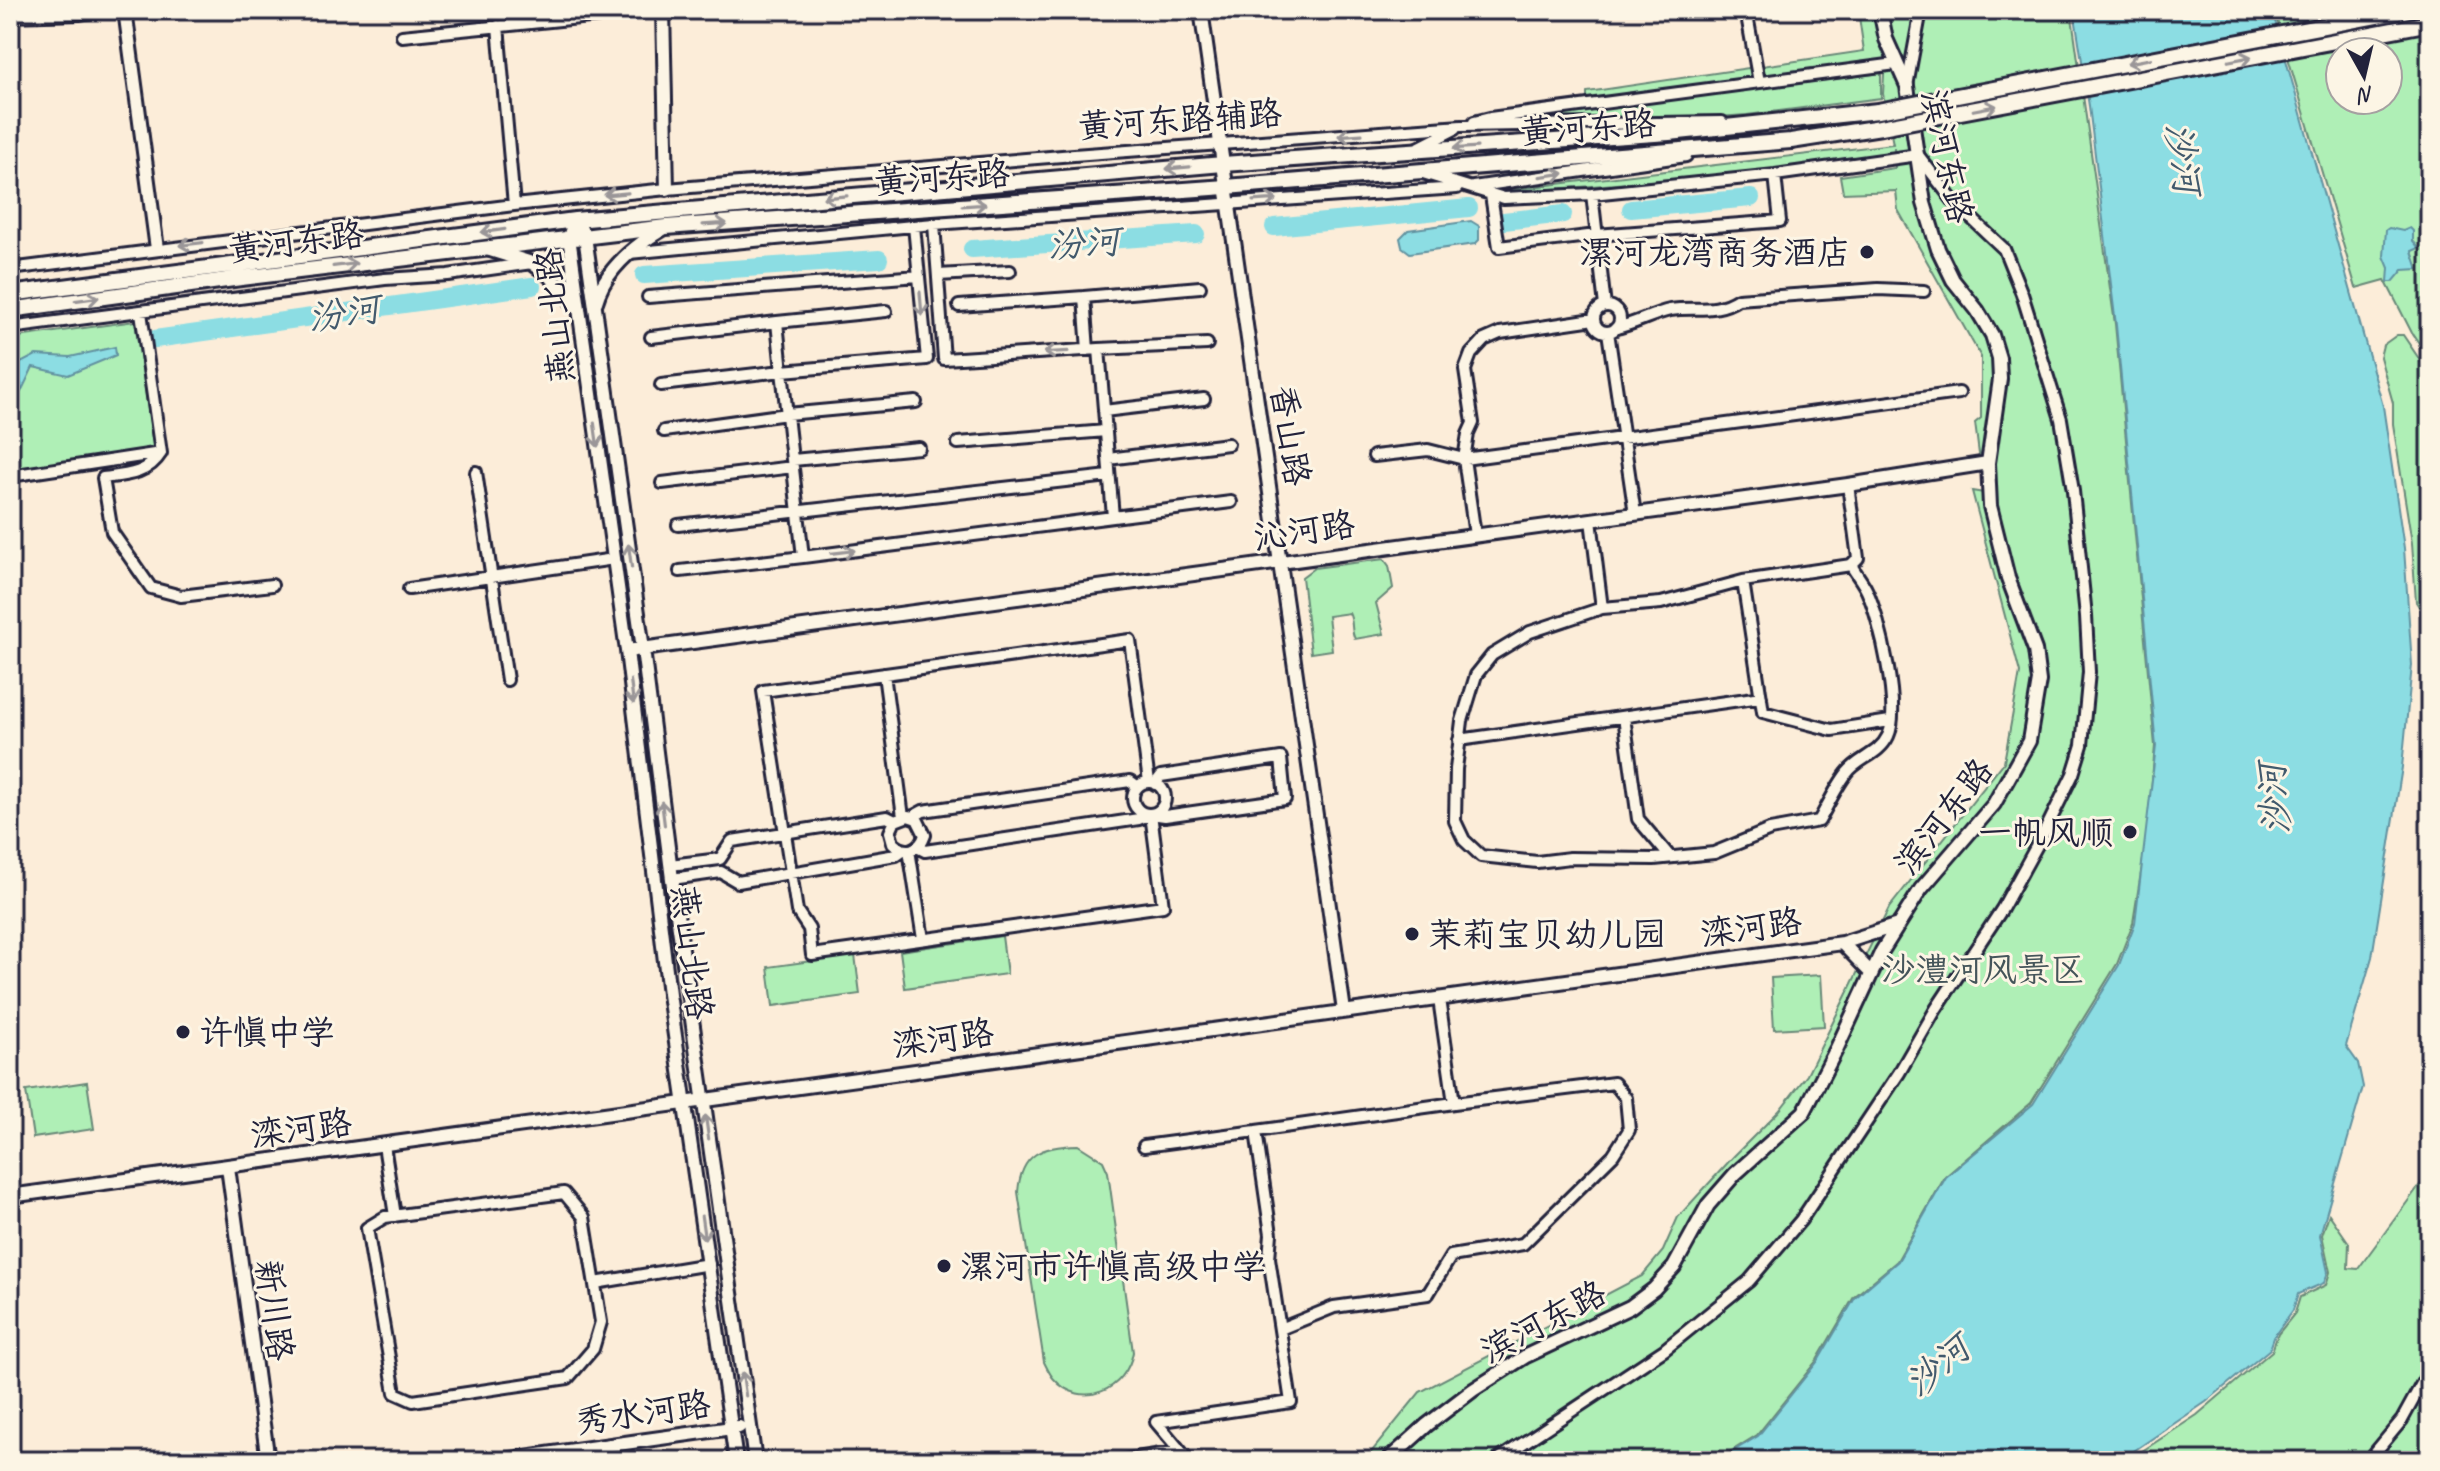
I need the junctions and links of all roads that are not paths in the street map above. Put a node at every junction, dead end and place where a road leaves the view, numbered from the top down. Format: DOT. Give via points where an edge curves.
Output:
graph roads {
  1 [pos="102,10"];
  2 [pos="125,10"];
  3 [pos="661,10"];
  4 [pos="1201,10"];
  5 [pos="1746,10"];
  6 [pos="1880,10"];
  7 [pos="1921,10"];
  8 [pos="2408,10"];
  9 [pos="10,16"];
  10 [pos="2430,23"];
  11 [pos="498,26"];
  12 [pos="402,36"];
  13 [pos="1896,64"];
  14 [pos="1759,82"];
  15 [pos="1907,86"];
  16 [pos="1792,120"];
  17 [pos="1461,126"];
  18 [pos="1791,141"];
  19 [pos="1221,145"];
  20 [pos="1411,151"];
  21 [pos="1918,155"];
  22 [pos="1223,164"];
  23 [pos="1413,170"];
  24 [pos="1775,175"];
  25 [pos="1467,188"];
  26 [pos="667,189"];
  27 [pos="1592,194"];
  28 [pos="1227,195"];
  29 [pos="1491,195"];
  30 [pos="573,198"];
  31 [pos="514,205"];
  32 [pos="575,220"];
  33 [pos="934,224"];
  34 [pos="914,226"];
  35 [pos="666,227"];
  36 [pos="1596,235"];
  37 [pos="585,236"];
  38 [pos="569,237"];
  39 [pos="483,248"];
  40 [pos="157,249"];
  41 [pos="629,253"];
  42 [pos="532,263"];
  43 [pos="10,269"];
  44 [pos="1010,271"];
  45 [pos="938,275"];
  46 [pos="918,276"];
  47 [pos="1200,287"];
  48 [pos="1924,291"];
  49 [pos="10,294"];
  50 [pos="648,297"];
  51 [pos="1084,297"];
  52 [pos="959,306"];
  53 [pos="1605,306"];
  54 [pos="594,309"];
  55 [pos="10,310"];
  56 [pos="579,311"];
  57 [pos="886,311"];
  58 [pos="141,312"];
  59 [pos="1594,319"];
  60 [pos="777,322"];
  61 [pos="10,328"];
  62 [pos="1612,330"];
  63 [pos="651,337"];
  64 [pos="1207,344"];
  65 [pos="1093,350"];
  66 [pos="782,371"];
  67 [pos="661,385"];
  68 [pos="1959,393"];
  69 [pos="1204,399"];
  70 [pos="916,402"];
  71 [pos="1104,411"];
  72 [pos="787,414"];
  73 [pos="664,431"];
  74 [pos="1106,431"];
  75 [pos="1624,438"];
  76 [pos="958,443"];
  77 [pos="1228,444"];
  78 [pos="919,448"];
  79 [pos="161,453"];
  80 [pos="1374,456"];
  81 [pos="1108,459"];
  82 [pos="1464,459"];
  83 [pos="1988,463"];
  84 [pos="793,464"];
  85 [pos="476,472"];
  86 [pos="10,476"];
  87 [pos="1109,476"];
  88 [pos="662,483"];
  89 [pos="1848,485"];
  90 [pos="1231,502"];
  91 [pos="799,512"];
  92 [pos="1635,514"];
  93 [pos="1113,517"];
  94 [pos="1591,520"];
  95 [pos="678,525"];
  96 [pos="1475,535"];
  97 [pos="803,557"];
  98 [pos="614,559"];
  99 [pos="1282,561"];
  100 [pos="1851,565"];
  101 [pos="680,571"];
  102 [pos="492,577"];
  103 [pos="1743,581"];
  104 [pos="272,585"];
  105 [pos="409,589"];
  106 [pos="1602,608"];
  107 [pos="643,649"];
  108 [pos="627,651"];
  109 [pos="884,674"];
  110 [pos="507,680"];
  111 [pos="1761,697"];
  112 [pos="1624,717"];
  113 [pos="1890,721"];
  114 [pos="1459,740"];
  115 [pos="1152,783"];
  116 [pos="1137,786"];
  117 [pos="1151,814"];
  118 [pos="904,818"];
  119 [pos="786,834"];
  120 [pos="909,849"];
  121 [pos="1670,857"];
  122 [pos="671,872"];
  123 [pos="791,874"];
  124 [pos="1898,925"];
  125 [pos="923,939"];
  126 [pos="1842,943"];
  127 [pos="1871,973"];
  128 [pos="1439,999"];
  129 [pos="1344,1011"];
  130 [pos="703,1100"];
  131 [pos="685,1102"];
  132 [pos="1454,1103"];
  133 [pos="1256,1131"];
  134 [pos="384,1145"];
  135 [pos="1144,1146"];
  136 [pos="228,1167"];
  137 [pos="10,1196"];
  138 [pos="395,1216"];
  139 [pos="709,1264"];
  140 [pos="595,1283"];
  141 [pos="1280,1329"];
  142 [pos="2430,1369"];
  143 [pos="750,1425"];
  144 [pos="731,1427"];
  145 [pos="1180,1451"];
  146 [pos="268,1461"];
  147 [pos="496,1461"];
  148 [pos="736,1461"];
  149 [pos="755,1461"];
  150 [pos="1118,1461"];
  151 [pos="1189,1461"];
  152 [pos="1387,1461"];
  153 [pos="1496,1461"];
  154 [pos="2368,1461"];
  1 -- 9 [label="street"];
  2 -- 40 [label="street"];
  3 -- 11 [label="street"];
  3 -- 26 [label="street"];
  4 -- 19 [label="street, 香山路"];
  5 -- 14 [label="street"];
  6 -- 13 [label="street, 滨河东路"];
  7 -- 15 [label="street"];
  8 -- 16 [label="main road, 黄河东路, one-way, bridge" via="1878,111"];
  18 -- 10 [label="main road, 黄河东路, one-way, bridge"];
  11 -- 12 [label="street"];
  11 -- 31 [label="street"];
  13 -- 14 [label="street"];
  13 -- 15 [label="street, 滨河东路"];
  14 -- 17 [label="street"];
  15 -- 21 [label="street, 滨河东路"];
  16 -- 17 [label="street, 黄河东路辅路"];
  16 -- 20 [label="main road, 黄河东路, one-way"];
  17 -- 19 [label="street, 黄河东路辅路, one-way"];
  17 -- 20 [label="street"];
  18 -- 23 [label="main road, 黄河东路"];
  25 -- 18 [label="street, one-way"];
  19 -- 22 [label="street, 香山路"];
  19 -- 26 [label="street, 黄河东路辅路"];
  20 -- 22 [label="main road, 黄河东路"];
  21 -- 24 [label="street"];
  21 -- 83 [label="street, 滨河东路" via="1924,203 1938,249 1992,335 1999,358"];
  21 -- 153 [label="street" via="1954,202 2004,249 2061,419 2073,491 2089,672 2082,745 2073,774 2002,909 1801,1220 1749,1281 1664,1350"];
  22 -- 28 [label="street, 香山路"];
  22 -- 32 [label="main road, 黄河东路, one-way"];
  23 -- 25 [label="street"];
  23 -- 28 [label="main road, 黄河东路"];
  24 -- 27 [label="street"];
  24 -- 36 [label="street" via="1780,221"];
  28 -- 25 [label="street, one-way"];
  25 -- 29 [label="street"];
  26 -- 30 [label="street, 黄河东路辅路, one-way"];
  27 -- 29 [label="street"];
  27 -- 36 [label="street"];
  28 -- 33 [label="street"];
  35 -- 28 [label="main road, 黄河东路, one-way"];
  28 -- 99 [label="street, 香山路"];
  29 -- 36 [label="street" via="1499,247"];
  30 -- 31 [label="street, 黄河东路辅路"];
  30 -- 32 [label="street"];
  31 -- 40 [label="street, 黄河东路辅路, one-way"];
  32 -- 37 [label="street, 燕山北路"];
  32 -- 38 [label="street, 燕山北路"];
  32 -- 49 [label="main road, 黄河东路, one-way"];
  33 -- 34 [label="street"];
  33 -- 45 [label="street"];
  34 -- 41 [label="street"];
  34 -- 46 [label="street"];
  35 -- 37 [label="main road, 黄河东路"];
  35 -- 41 [label="street"];
  36 -- 53 [label="street"];
  37 -- 38 [label="main road, 黄河东路"];
  37 -- 54 [label="street, 燕山北路"];
  38 -- 39 [label="main road, 黄河东路"];
  38 -- 56 [label="street, 燕山北路"];
  39 -- 42 [label="street"];
  55 -- 39 [label="main road, 黄河东路, one-way"];
  40 -- 43 [label="street, 黄河东路辅路"];
  41 -- 54 [label="street" via="613,268"];
  42 -- 56 [label="street"];
  42 -- 58 [label="street"];
  44 -- 45 [label="street"];
  65 -- 45 [label="street, one-way" via="944,359"];
  46 -- 50 [label="street"];
  46 -- 66 [label="street, one-way" via="927,359"];
  47 -- 51 [label="street"];
  48 -- 62 [label="street" via="1738,299 1712,310 1671,310"];
  51 -- 52 [label="street"];
  51 -- 65 [label="street"];
  53 -- 59 [label="street"];
  53 -- 62 [label="street" via="1618,313 1620,321"];
  107 -- 54 [label="street, 燕山北路, one-way"];
  56 -- 98 [label="street, 燕山北路, one-way"];
  57 -- 60 [label="street"];
  58 -- 61 [label="street"];
  58 -- 79 [label="street"];
  59 -- 62 [label="street" via="1596,327"];
  59 -- 82 [label="street" via="1484,340 1465,370 1473,423"];
  60 -- 63 [label="street"];
  60 -- 66 [label="street"];
  62 -- 75 [label="street"];
  64 -- 65 [label="street"];
  65 -- 71 [label="street"];
  66 -- 67 [label="street"];
  66 -- 72 [label="street"];
  68 -- 75 [label="street"];
  69 -- 71 [label="street"];
  70 -- 72 [label="street"];
  71 -- 74 [label="street"];
  72 -- 73 [label="street"];
  72 -- 84 [label="street"];
  74 -- 76 [label="street"];
  74 -- 81 [label="street"];
  75 -- 82 [label="street"];
  75 -- 92 [label="street"];
  77 -- 81 [label="street"];
  78 -- 84 [label="street"];
  79 -- 86 [label="street"];
  79 -- 104 [label="street" via="153,466 135,474 103,478 112,532 151,588 181,596"];
  80 -- 82 [label="street" via="1428,450"];
  81 -- 87 [label="street"];
  82 -- 96 [label="street"];
  83 -- 89 [label="street, 沁河路"];
  83 -- 124 [label="street, 滨河东路" via="1997,540 2035,650 2036,709 2029,741 1994,804 1921,889"];
  84 -- 88 [label="street"];
  84 -- 91 [label="street"];
  85 -- 102 [label="street"];
  87 -- 91 [label="street"];
  87 -- 93 [label="street"];
  89 -- 92 [label="street, 沁河路"];
  89 -- 100 [label="street" via="1858,558"];
  90 -- 93 [label="street"];
  91 -- 95 [label="street"];
  91 -- 97 [label="street"];
  92 -- 94 [label="street, 沁河路"];
  97 -- 93 [label="street, one-way"];
  94 -- 96 [label="street, 沁河路"];
  94 -- 106 [label="street"];
  96 -- 99 [label="street, 沁河路"];
  97 -- 101 [label="street"];
  98 -- 102 [label="street"];
  98 -- 108 [label="street, 燕山北路"];
  99 -- 107 [label="street, 沁河路"];
  99 -- 129 [label="street, 香山路"];
  100 -- 103 [label="street"];
  100 -- 113 [label="street" via="1880,625"];
  102 -- 105 [label="street"];
  102 -- 110 [label="street"];
  103 -- 106 [label="street" via="1661,603"];
  103 -- 111 [label="street"];
  106 -- 114 [label="street" via="1530,632 1492,655 1476,675"];
  107 -- 108 [label="street, 沁河路"];
  122 -- 107 [label="street, 燕山北路, one-way"];
  108 -- 131 [label="street, 燕山北路, one-way"];
  109 -- 115 [label="street" via="1130,640"];
  109 -- 118 [label="street"];
  109 -- 119 [label="street" via="763,691"];
  111 -- 112 [label="street"];
  111 -- 113 [label="street" via="1763,712 1832,730"];
  112 -- 114 [label="street"];
  112 -- 121 [label="street" via="1638,819"];
  113 -- 121 [label="street" via="1889,735 1877,751 1848,770 1819,821 1770,830 1714,853"];
  114 -- 121 [label="street" via="1455,821 1464,840 1481,856 1537,862"];
  115 -- 116 [label="street"];
  115 -- 117 [label="street" via="1165,799"];
  115 -- 117 [label="street" via="1161,776 1281,758 1285,799"];
  116 -- 117 [label="street" via="1134,805"];
  116 -- 118 [label="street" via="1130,781"];
  117 -- 120 [label="street" via="925,851"];
  117 -- 125 [label="street" via="1163,906"];
  118 -- 119 [label="street"];
  118 -- 120 [label="street" via="890,832 893,843"];
  118 -- 120 [label="street" via="922,823 924,829 923,841"];
  119 -- 122 [label="street" via="732,841 720,859"];
  119 -- 123 [label="street"];
  120 -- 123 [label="street"];
  120 -- 125 [label="street"];
  122 -- 123 [label="street" via="721,872 738,882"];
  122 -- 130 [label="street, 燕山北路"];
  123 -- 125 [label="street" via="812,955"];
  124 -- 126 [label="street"];
  124 -- 127 [label="street, 滨河东路"];
  126 -- 127 [label="street, 滦河路"];
  126 -- 128 [label="street, 滦河路"];
  127 -- 152 [label="street, 滨河东路" via="1804,1112 1708,1205 1674,1267 1654,1289 1630,1307 1526,1356 1427,1425"];
  128 -- 129 [label="street, 滦河路"];
  128 -- 132 [label="street"];
  129 -- 130 [label="street, 滦河路"];
  130 -- 131 [label="street, 滦河路"];
  143 -- 130 [label="street, 燕山北路, one-way"];
  131 -- 134 [label="street, 滦河路"];
  131 -- 139 [label="street, 燕山北路, one-way"];
  132 -- 133 [label="street"];
  132 -- 141 [label="street" via="1614,1083 1626,1098 1629,1130 1613,1155 1523,1244 1451,1256 1428,1294 1334,1307"];
  133 -- 135 [label="street"];
  133 -- 141 [label="street"];
  134 -- 136 [label="street, 滦河路"];
  134 -- 138 [label="street"];
  136 -- 137 [label="street, 滦河路"];
  136 -- 146 [label="street, 新川路"];
  138 -- 140 [label="street" via="564,1193 584,1217"];
  138 -- 140 [label="street" via="367,1228 395,1393 413,1401 568,1378 593,1349 601,1322"];
  139 -- 140 [label="street"];
  139 -- 144 [label="street, 燕山北路"];
  141 -- 145 [label="street" via="1291,1402 1156,1422"];
  142 -- 154 [label="street" via="2402,1420"];
  143 -- 144 [label="street, 秀水河路"];
  143 -- 149 [label="street, 燕山北路"];
  144 -- 147 [label="street, 秀水河路"];
  144 -- 148 [label="street, 燕山北路"];
  145 -- 150 [label="street"];
  145 -- 151 [label="street"];
}
